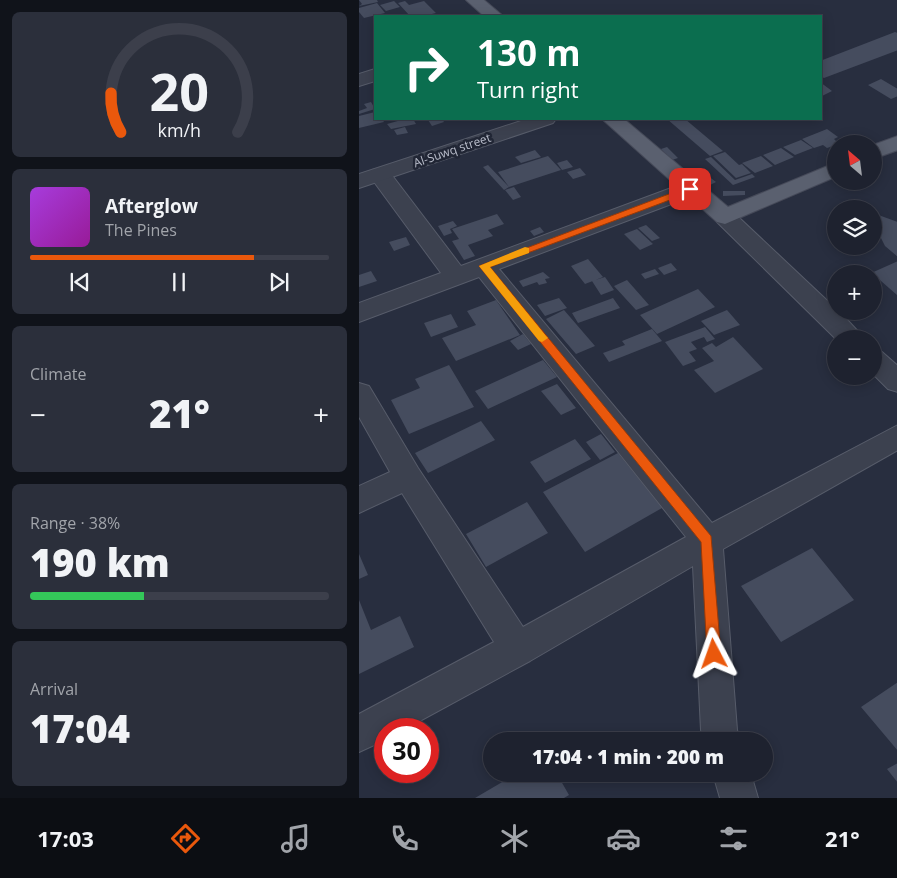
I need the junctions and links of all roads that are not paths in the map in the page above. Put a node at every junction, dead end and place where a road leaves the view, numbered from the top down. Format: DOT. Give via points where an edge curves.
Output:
graph roads {
  1 [pos="474,0"];
  2 [pos="493,15"];
  3 [pos="374,75"];
  4 [pos="359,80"];
  5 [pos="543,120"];
  6 [pos="613,120"];
  7 [pos="897,142"];
  8 [pos="882,149"];
  9 [pos="827,172"];
  10 [pos="370,178"];
  11 [pos="690,189"];
  12 [pos="725,217"];
  13 [pos="483,266"];
  14 [pos="456,276"];
  15 [pos="359,313"];
  16 [pos="843,330"];
  17 [pos="882,368"];
  18 [pos="897,382"];
  19 [pos="359,393"];
  20 [pos="897,436"];
  21 [pos="408,478"];
  22 [pos="359,500"];
  23 [pos="707,540"];
  24 [pos="518,649"];
  25 [pos="720,732"];
  26 [pos="359,734"];
  27 [pos="734,782"];
  28 [pos="739,798"];
  1 -- 2 [label="main road"];
  3 -- 4 [label="street"];
  5 -- 10 [label="street, Al-Suwq street"];
  6 -- 11 [label="main road"];
  7 -- 8 [label="main road"];
  9 -- 12 [label="main road"];
  10 -- 14 [label="street"];
  11 -- 12 [label="main road"];
  11 -- 13 [label="street"];
  12 -- 16 [label="street"];
  13 -- 14 [label="street"];
  13 -- 23 [label="street"];
  14 -- 15 [label="street"];
  17 -- 18 [label="street"];
  19 -- 21 [label="street"];
  20 -- 23 [label="street"];
  21 -- 22 [label="street"];
  21 -- 24 [label="street"];
  23 -- 24 [label="street"];
  23 -- 25 [label="street"];
  24 -- 26 [label="street"];
  27 -- 28 [label="street"];
}
